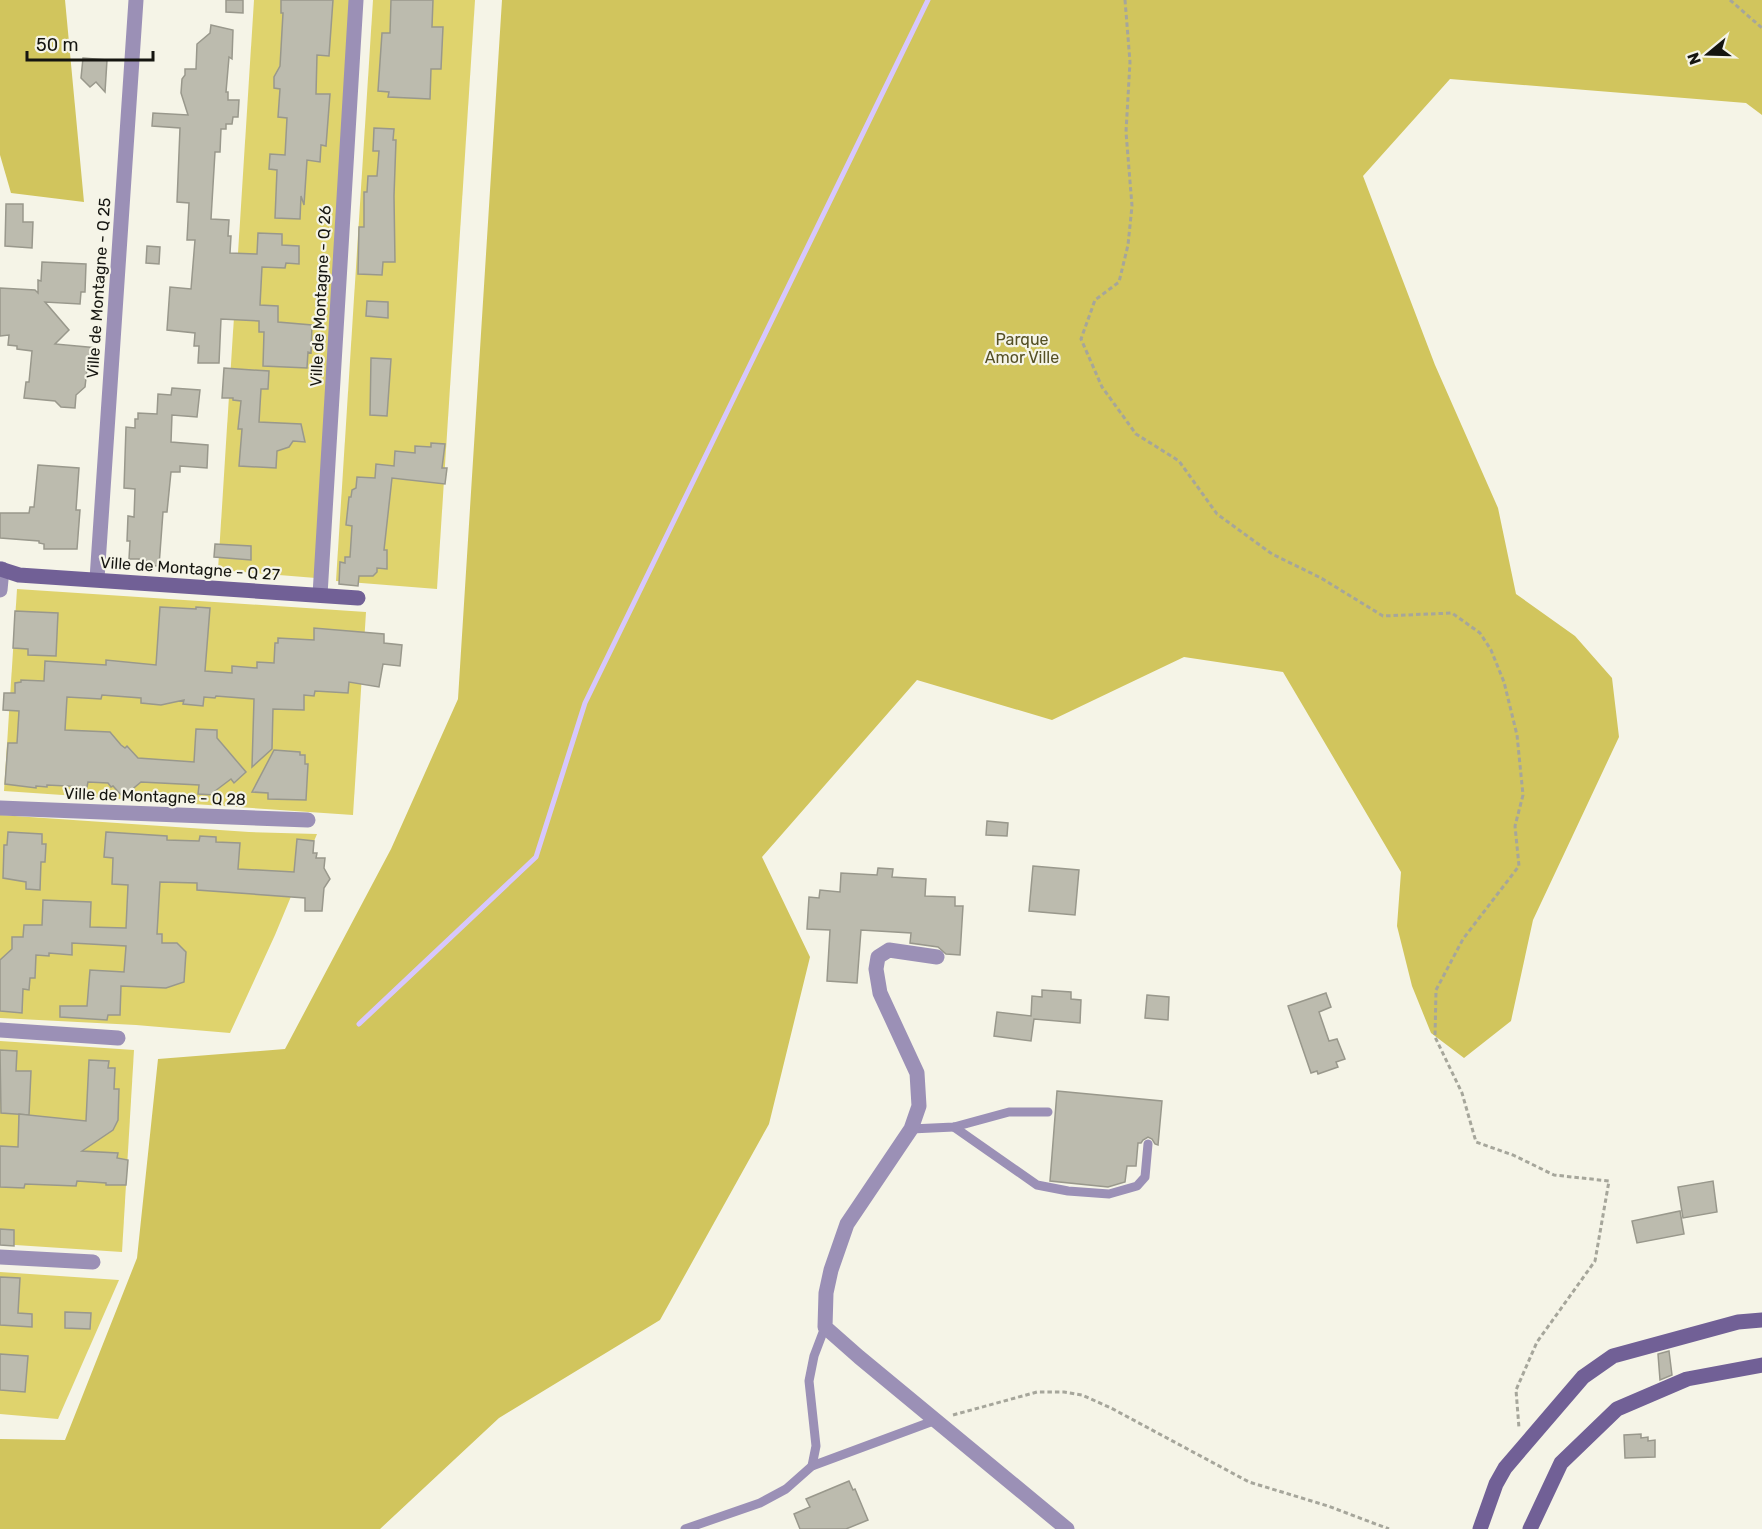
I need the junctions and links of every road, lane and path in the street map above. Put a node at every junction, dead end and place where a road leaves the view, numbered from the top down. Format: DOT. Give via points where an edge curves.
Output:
graph roads {
  1 [pos="136,0"];
  2 [pos="356,0"];
  3 [pos="1125,0"];
  4 [pos="1730,0"];
  5 [pos="1762,28"];
  6 [pos="1,576"];
  7 [pos="97,579"];
  8 [pos="0,590"];
  9 [pos="320,595"];
  10 [pos="358,598"];
  11 [pos="0,808"];
  12 [pos="308,820"];
  13 [pos="937,957"];
  14 [pos="0,1030"];
  15 [pos="118,1038"];
  16 [pos="1048,1112"];
  17 [pos="954,1127"];
  18 [pos="911,1129"];
  19 [pos="1148,1144"];
  20 [pos="0,1257"];
  21 [pos="93,1262"];
  22 [pos="1762,1320"];
  23 [pos="825,1327"];
  24 [pos="1762,1365"];
  25 [pos="936,1420"];
  26 [pos="1521,1448"];
  27 [pos="812,1466"];
  28 [pos="685,1529"];
  29 [pos="1067,1529"];
  30 [pos="1389,1529"];
  31 [pos="1480,1529"];
  32 [pos="1530,1529"];
  1 -- 7 [label="street, Ville de Montagne - Q 25"];
  2 -- 9 [label="street, Ville de Montagne - Q 26"];
  3 -- 26 [label="path" via="1130,62 1126,132 1132,206 1128,245 1119,282 1095,300 1081,339 1102,387 1136,434 1179,461 1217,514 1272,554 1383,616 1452,613 1480,633 1504,682 1517,735 1523,795 1515,826 1519,866 1463,939 1436,990 1435,1036 1462,1093 1476,1142 1554,1175 1609,1180 1594,1262 1537,1342 1516,1390"];
  4 -- 5 [label="path"];
  6 -- 7 [label="street, Ville de Montagne - Q 27"];
  6 -- 8 [label="street"];
  7 -- 9 [label="street, Ville de Montagne - Q 27"];
  9 -- 10 [label="street, Ville de Montagne - Q 27"];
  11 -- 12 [label="street, Ville de Montagne - Q 28"];
  13 -- 18 [label="street" via="889,950 878,957 876,969 880,993 917,1073 919,1106"];
  14 -- 15 [label="street"];
  16 -- 17 [label="lane" via="1009,1112"];
  17 -- 18 [label="lane"];
  17 -- 19 [label="lane" via="1037,1185 1068,1191 1109,1194 1137,1186 1145,1177"];
  18 -- 23 [label="street" via="847,1224 826,1293"];
  20 -- 21 [label="street"];
  22 -- 26 [label="street" via="1738,1322 1612,1356 1583,1377"];
  23 -- 25 [label="street"];
  23 -- 27 [label="lane" via="809,1381 816,1446"];
  24 -- 32 [label="street" via="1688,1379 1617,1409 1561,1463"];
  25 -- 27 [label="lane"];
  25 -- 29 [label="street"];
  25 -- 30 [label="path" via="1037,1392 1082,1395 1249,1482"];
  26 -- 31 [label="street" via="1496,1484"];
  27 -- 28 [label="lane" via="786,1489 760,1503"];
}
